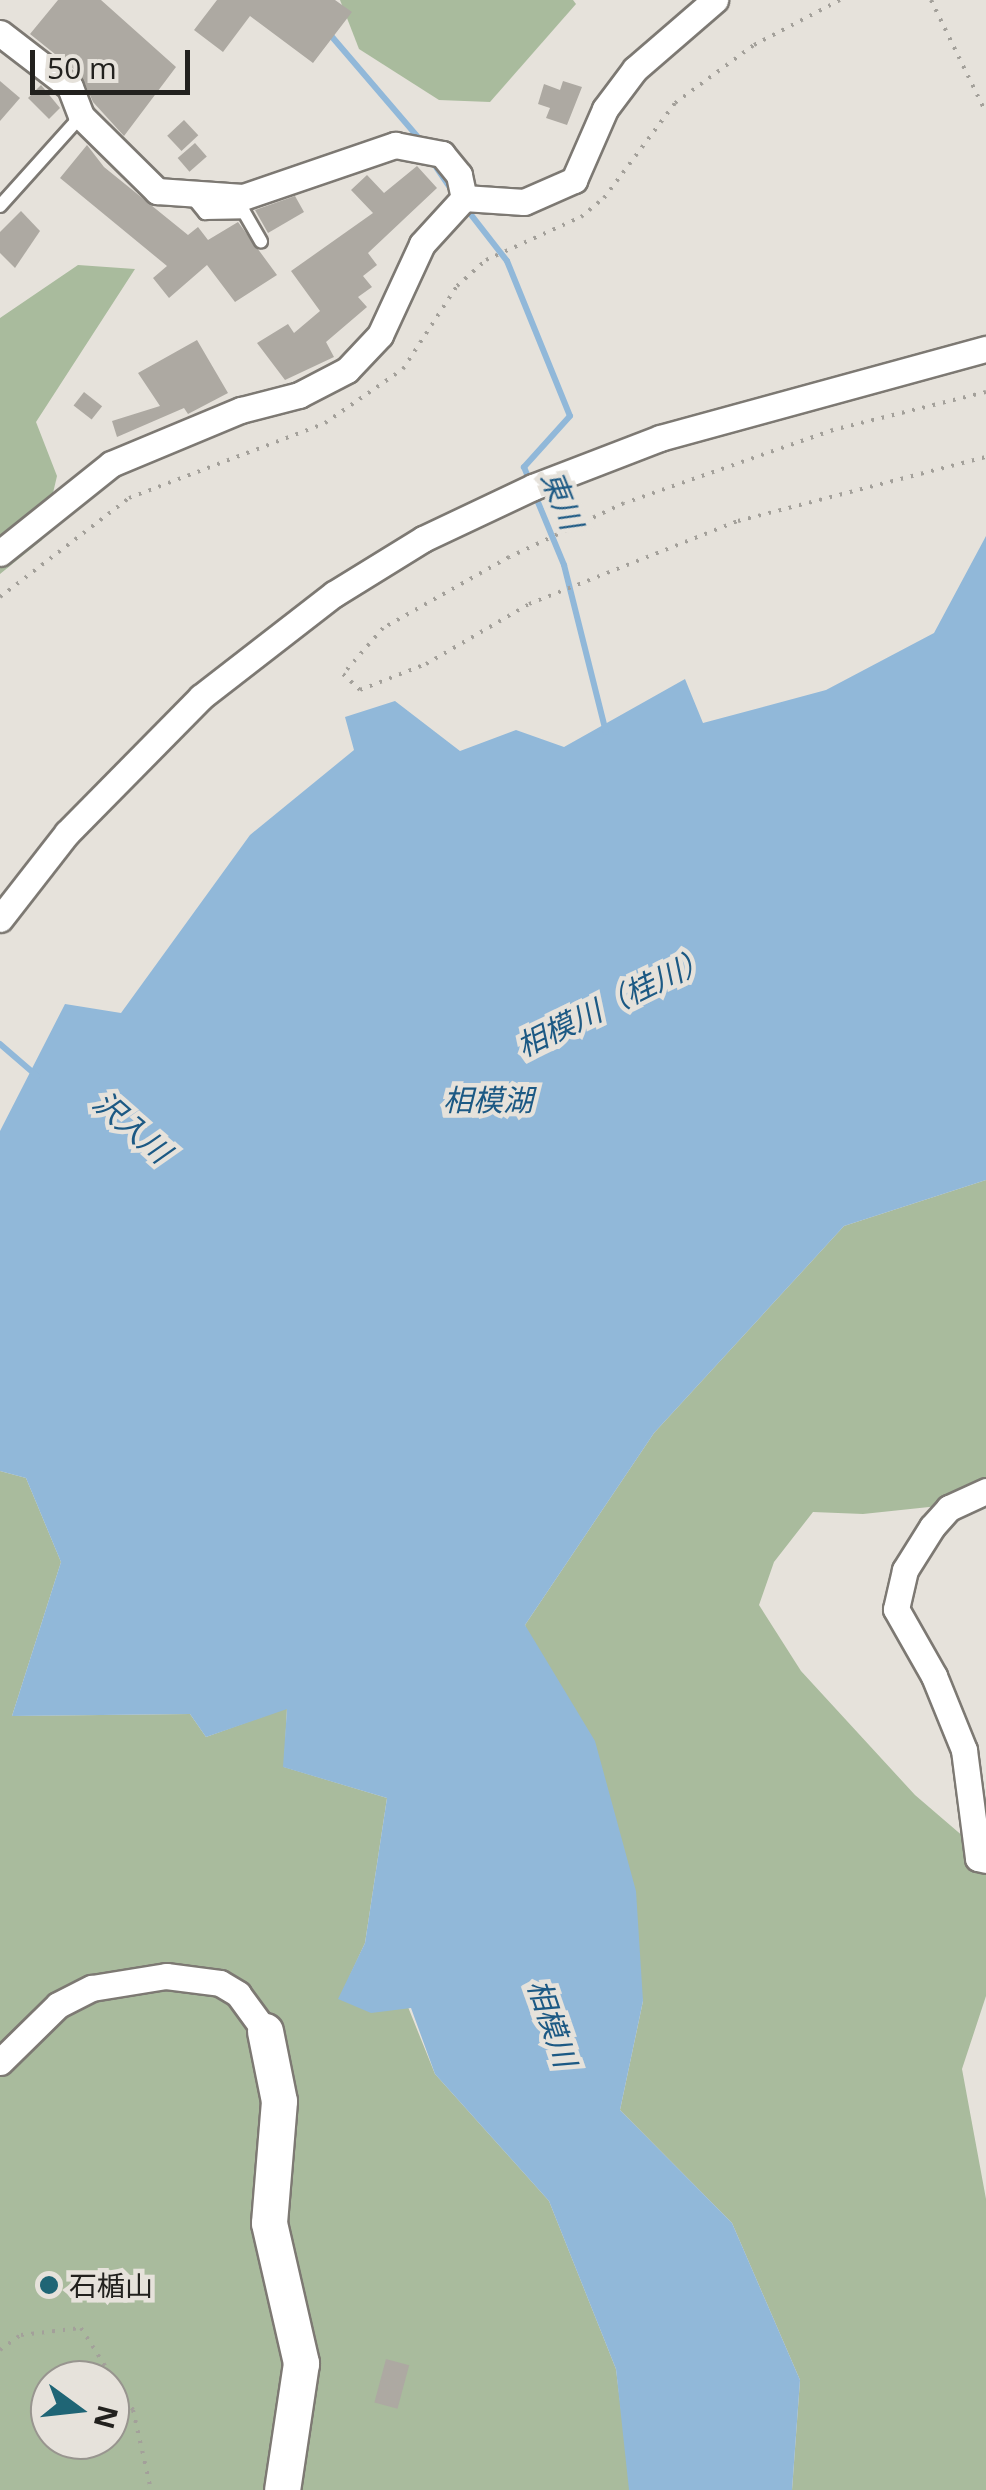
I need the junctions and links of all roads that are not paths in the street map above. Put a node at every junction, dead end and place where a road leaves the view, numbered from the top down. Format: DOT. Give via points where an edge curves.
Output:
graph roads {
  1 [pos="715,0"];
  2 [pos="0,33"];
  3 [pos="81,116"];
  4 [pos="192,197"];
  5 [pos="464,198"];
  6 [pos="0,206"];
  7 [pos="261,241"];
  8 [pos="986,349"];
  9 [pos="0,553"];
  10 [pos="0,920"];
  11 [pos="986,1491"];
  12 [pos="986,1860"];
  13 [pos="266,2031"];
  14 [pos="0,2062"];
  15 [pos="282,2490"];
  1 -- 5 [label="street" via="635,69 605,109 574,180 524,202"];
  2 -- 3 [label="street" via="70,87"];
  3 -- 4 [label="street" via="157,190"];
  3 -- 6 [label="lane"];
  4 -- 5 [label="street" via="243,197 395,145 442,154 459,175"];
  4 -- 7 [label="lane" via="205,214 244,212"];
  5 -- 9 [label="street" via="422,244 380,336 347,370 299,395 241,410 111,464"];
  8 -- 10 [label="street" via="660,438 562,474 423,540 334,594 200,697 67,833"];
  11 -- 12 [label="street" via="949,1508 932,1527 906,1570 896,1609 934,1676 964,1750 978,1858"];
  13 -- 14 [label="street" via="238,1994 220,1983 166,1976 92,1988 58,2005"];
  13 -- 15 [label="street" via="279,2101 269,2224 301,2363"];
}
